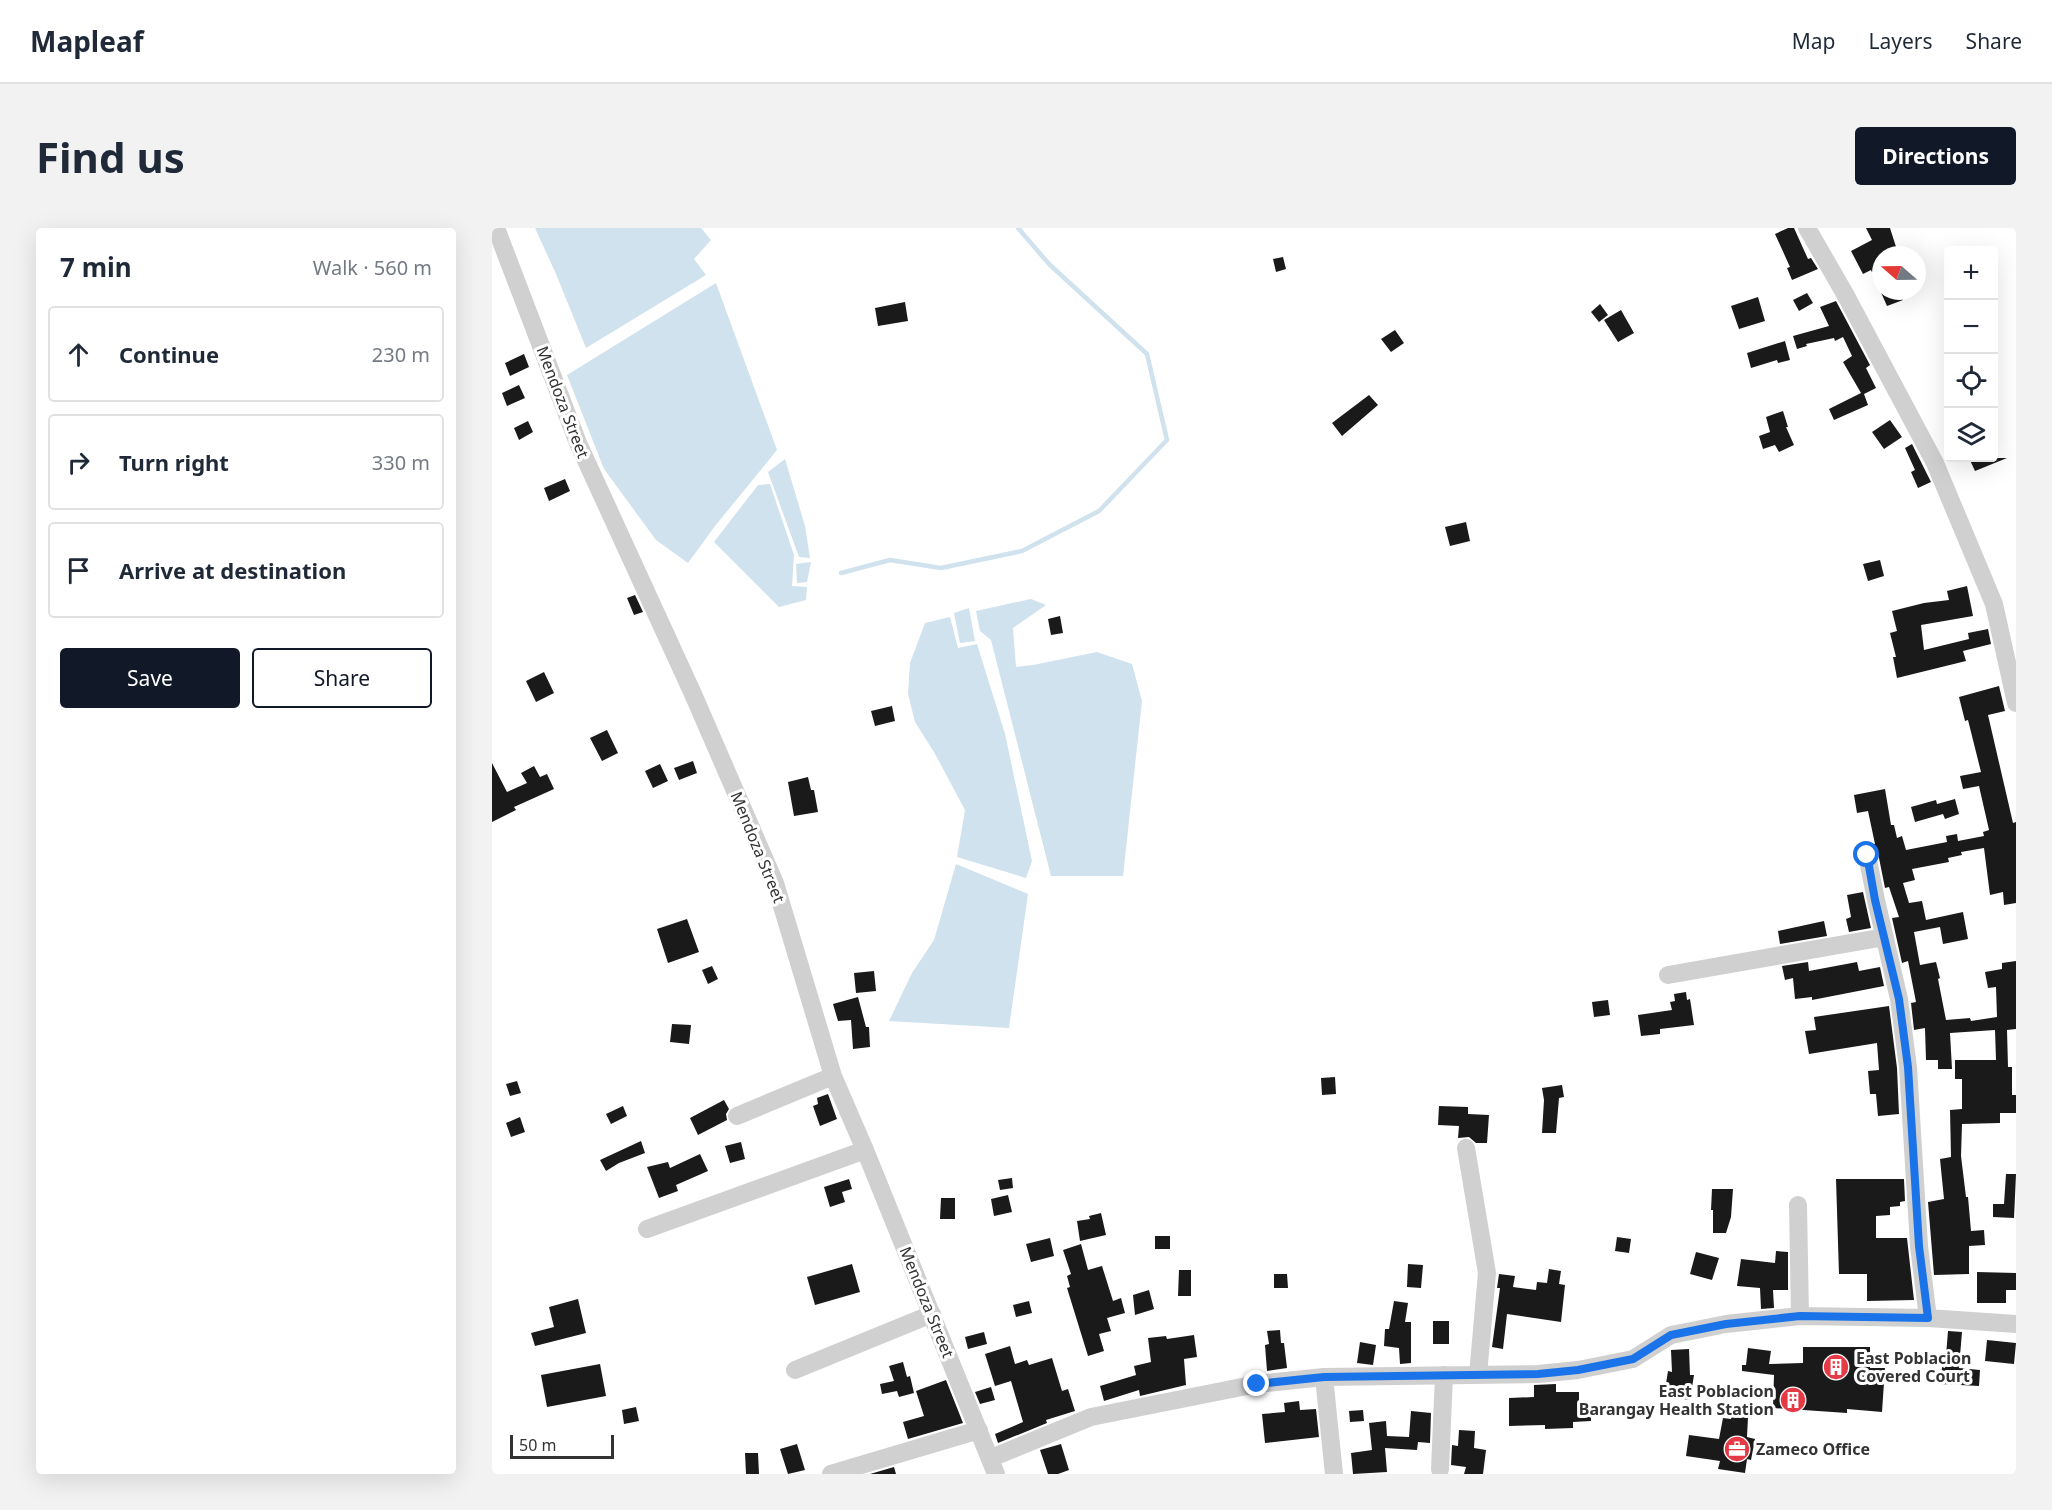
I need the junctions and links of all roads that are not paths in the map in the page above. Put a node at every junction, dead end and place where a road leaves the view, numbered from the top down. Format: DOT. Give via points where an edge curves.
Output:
graph roads {
  1 [pos="496,228"];
  2 [pos="1807,228"];
  3 [pos="2016,703"];
  4 [pos="1867,855"];
  5 [pos="1885,938"];
  6 [pos="1668,975"];
  7 [pos="833,1076"];
  8 [pos="737,1116"];
  9 [pos="1466,1148"];
  10 [pos="865,1150"];
  11 [pos="1798,1206"];
  12 [pos="647,1229"];
  13 [pos="932,1314"];
  14 [pos="1800,1316"];
  15 [pos="1928,1318"];
  16 [pos="2016,1324"];
  17 [pos="795,1370"];
  18 [pos="1444,1375"];
  19 [pos="1478,1375"];
  20 [pos="1324,1377"];
  21 [pos="979,1430"];
  22 [pos="994,1466"];
  23 [pos="1440,1469"];
  24 [pos="831,1474"];
  25 [pos="1334,1474"];
  1 -- 7 [label="street, Mendoza Street" via="578,443 775,883"];
  2 -- 3 [label="street" via="1935,463 1994,604"];
  4 -- 5 [label="street"];
  5 -- 6 [label="street"];
  5 -- 15 [label="street" via="1899,999 1908,1067 1919,1246"];
  7 -- 8 [label="street"];
  7 -- 10 [label="street, Mendoza Street"];
  9 -- 19 [label="street" via="1487,1273"];
  10 -- 12 [label="street"];
  10 -- 13 [label="street, Mendoza Street"];
  11 -- 14 [label="street"];
  13 -- 17 [label="street"];
  13 -- 21 [label="street, Mendoza Street"];
  14 -- 15 [label="street"];
  14 -- 19 [label="street" via="1671,1335 1633,1359 1578,1370"];
  15 -- 16 [label="street"];
  18 -- 19 [label="street"];
  18 -- 20 [label="street"];
  18 -- 23 [label="street"];
  20 -- 22 [label="street" via="1257,1384 1091,1417"];
  20 -- 25 [label="street"];
  21 -- 22 [label="street, Mendoza Street"];
  21 -- 24 [label="street"];
}
